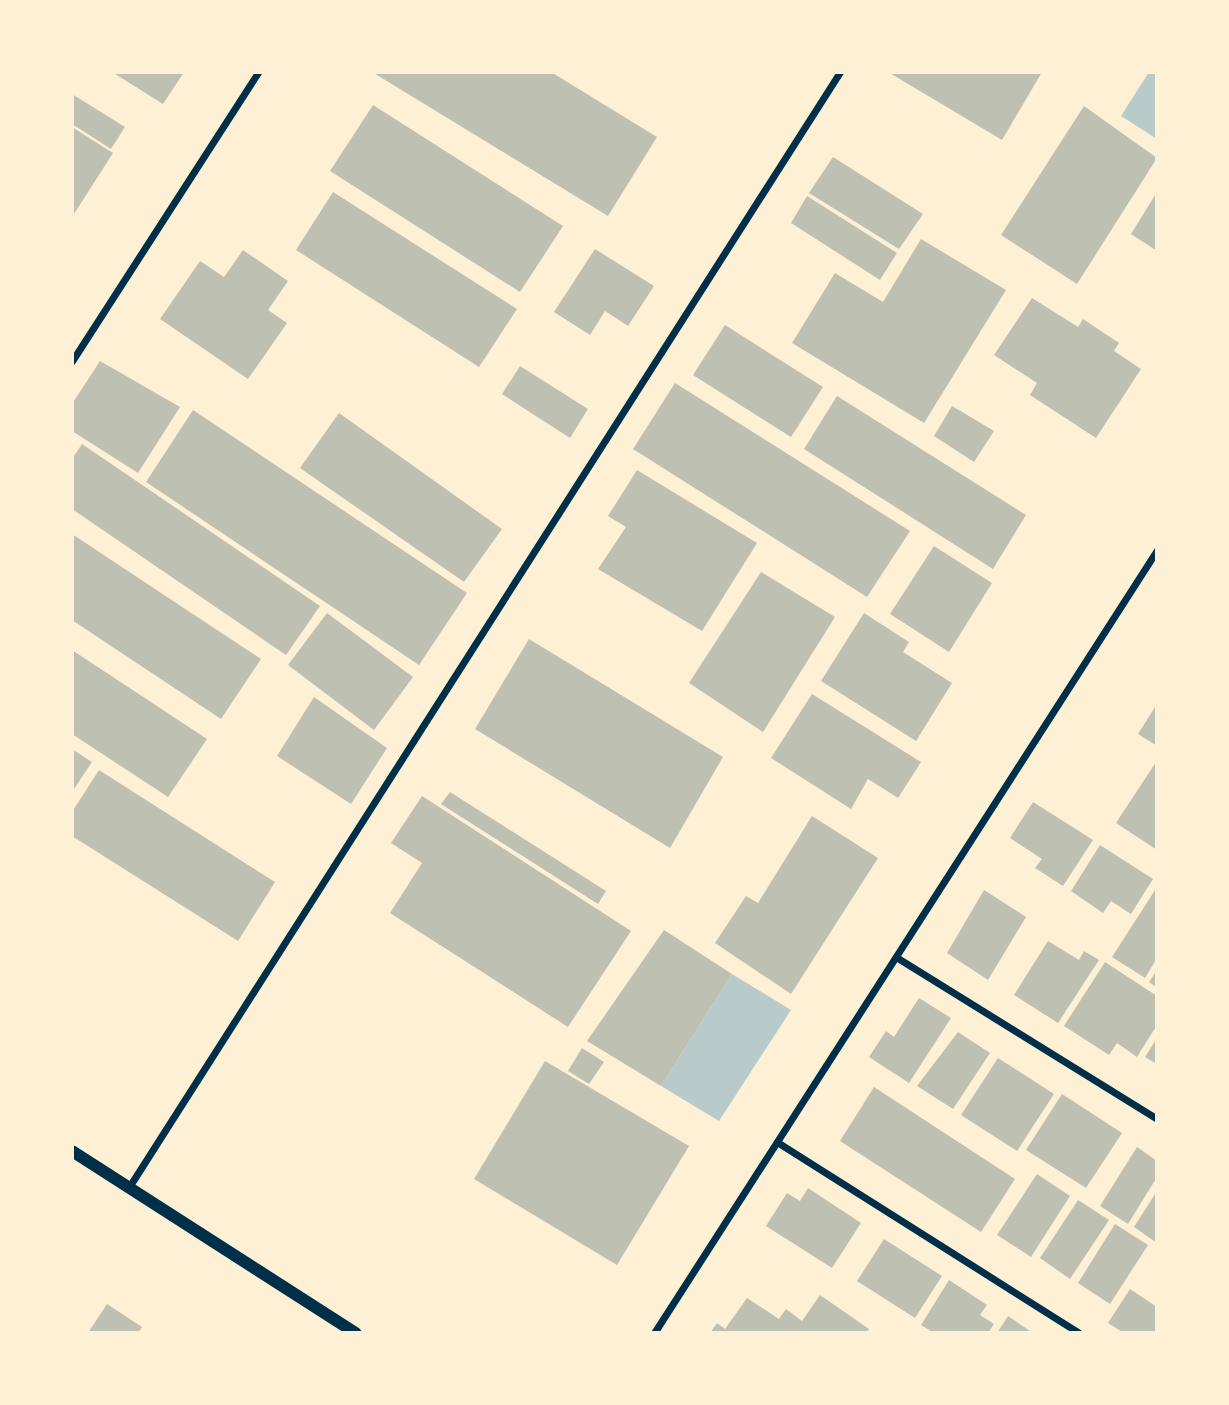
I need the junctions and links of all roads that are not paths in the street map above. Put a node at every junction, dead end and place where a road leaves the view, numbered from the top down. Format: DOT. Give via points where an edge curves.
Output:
graph roads {
  1 [pos="258,72"];
  2 [pos="840,72"];
  3 [pos="72,361"];
  4 [pos="1157,550"];
  5 [pos="896,957"];
  6 [pos="1157,1119"];
  7 [pos="777,1142"];
  8 [pos="72,1151"];
  9 [pos="129,1187"];
  10 [pos="356,1333"];
  11 [pos="653,1333"];
  12 [pos="1079,1333"];
  1 -- 3 [label="street"];
  2 -- 9 [label="street"];
  4 -- 5 [label="street"];
  5 -- 6 [label="street"];
  5 -- 7 [label="street"];
  7 -- 11 [label="street"];
  7 -- 12 [label="street"];
  8 -- 9 [label="street"];
  9 -- 10 [label="street"];
}
